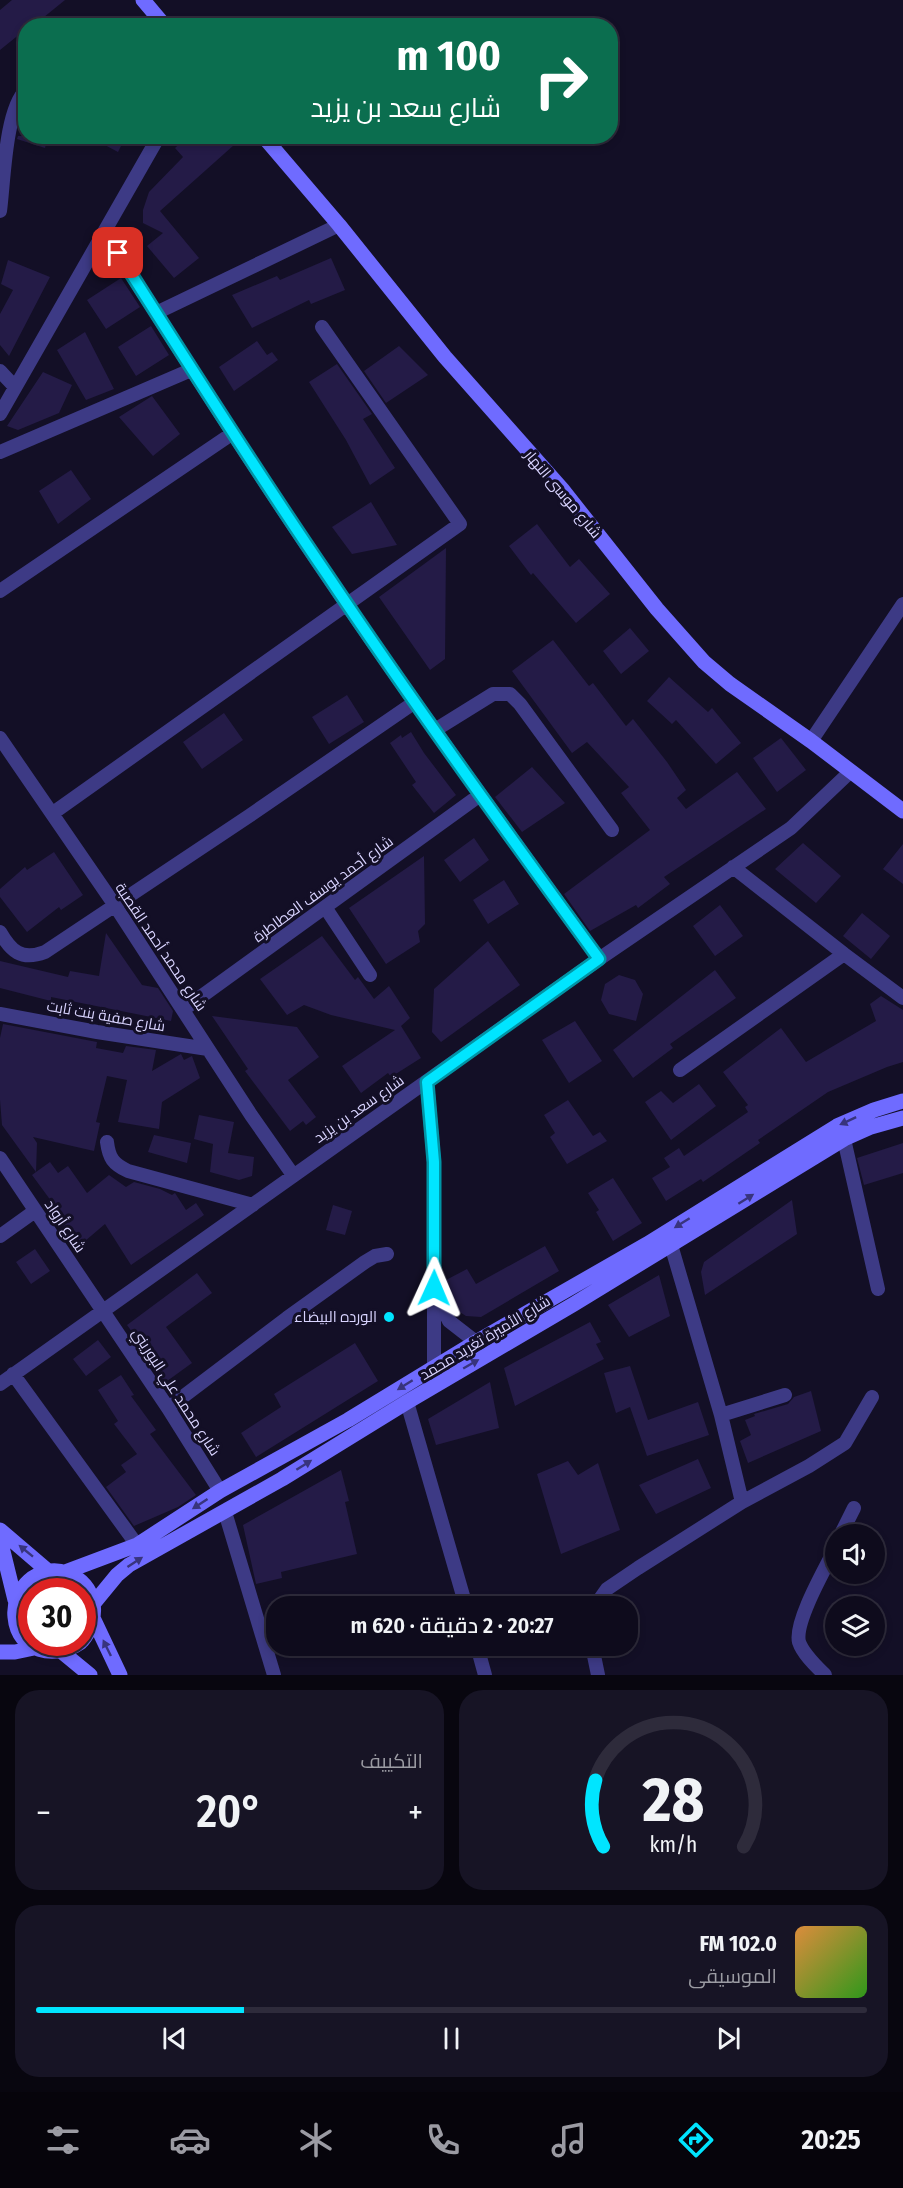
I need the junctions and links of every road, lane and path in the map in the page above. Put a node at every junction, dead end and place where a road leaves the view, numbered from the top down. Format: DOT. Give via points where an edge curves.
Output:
graph roads {
  1 [pos="143,0"];
  2 [pos="158,18"];
  3 [pos="18,100"];
  4 [pos="155,144"];
  5 [pos="270,144"];
  6 [pos="0,211"];
  7 [pos="339,225"];
  8 [pos="105,233"];
  9 [pos="156,313"];
  10 [pos="322,327"];
  11 [pos="191,370"];
  12 [pos="0,371"];
  13 [pos="15,387"];
  14 [pos="0,414"];
  15 [pos="233,433"];
  16 [pos="0,452"];
  17 [pos="0,591"];
  18 [pos="903,604"];
  19 [pos="347,605"];
  20 [pos="415,702"];
  21 [pos="435,730"];
  22 [pos="0,738"];
  23 [pos="811,741"];
  24 [pos="850,772"];
  25 [pos="480,795"];
  26 [pos="903,811"];
  27 [pos="53,813"];
  28 [pos="612,830"];
  29 [pos="734,867"];
  30 [pos="114,904"];
  31 [pos="325,907"];
  32 [pos="0,932"];
  33 [pos="844,954"];
  34 [pos="599,959"];
  35 [pos="370,975"];
  36 [pos="903,998"];
  37 [pos="184,1009"];
  38 [pos="0,1014"];
  39 [pos="208,1049"];
  40 [pos="680,1070"];
  41 [pos="427,1082"];
  42 [pos="903,1101"];
  43 [pos="903,1118"];
  44 [pos="844,1139"];
  45 [pos="106,1142"];
  46 [pos="0,1158"];
  47 [pos="293,1175"];
  48 [pos="253,1205"];
  49 [pos="35,1211"];
  50 [pos="0,1236"];
  51 [pos="670,1245"];
  52 [pos="387,1254"];
  53 [pos="434,1288"];
  54 [pos="878,1289"];
  55 [pos="103,1312"];
  56 [pos="476,1342"];
  57 [pos="434,1368"];
  58 [pos="13,1374"];
  59 [pos="0,1384"];
  60 [pos="785,1395"];
  61 [pos="872,1397"];
  62 [pos="407,1402"];
  63 [pos="168,1408"];
  64 [pos="721,1415"];
  65 [pos="220,1491"];
  66 [pos="742,1502"];
  67 [pos="854,1508"];
  68 [pos="225,1512"];
  69 [pos="846,1524"];
  70 [pos="1,1531"];
  71 [pos="137,1545"];
  72 [pos="825,1570"];
  73 [pos="48,1571"];
  74 [pos="66,1572"];
  75 [pos="76,1578"];
  76 [pos="463,1596"];
  77 [pos="602,1596"];
  78 [pos="96,1601"];
  79 [pos="15,1606"];
  80 [pos="0,1622"];
  81 [pos="96,1624"];
  82 [pos="18,1630"];
  83 [pos="18,1651"];
  84 [pos="0,1652"];
  85 [pos="67,1656"];
  86 [pos="480,1656"];
  87 [pos="594,1656"];
  88 [pos="90,1675"];
  89 [pos="120,1675"];
  90 [pos="274,1675"];
  91 [pos="485,1675"];
  92 [pos="598,1675"];
  93 [pos="825,1675"];
  1 -- 2 [label="street"];
  3 -- 6 [label="street" via="11,123"];
  4 -- 8 [label="street"];
  5 -- 7 [label="street, شارع موسى النهار"];
  7 -- 9 [label="street"];
  7 -- 23 [label="street, شارع موسى النهار" via="445,357 562,489 684,641 730,684"];
  8 -- 9 [label="street"];
  8 -- 13 [label="street"];
  9 -- 11 [label="street"];
  10 -- 19 [label="street" via="460,525"];
  11 -- 15 [label="street"];
  11 -- 16 [label="street"];
  12 -- 13 [label="street"];
  13 -- 14 [label="street"];
  15 -- 17 [label="street"];
  15 -- 19 [label="street"];
  18 -- 23 [label="street"];
  19 -- 20 [label="street"];
  19 -- 27 [label="street"];
  20 -- 21 [label="street"];
  20 -- 30 [label="street"];
  21 -- 25 [label="street"];
  21 -- 28 [label="street" via="487,697 510,694"];
  22 -- 27 [label="street, شارع محمد أحمد القصبة"];
  23 -- 24 [label="street, شارع موسى النهار"];
  24 -- 26 [label="street, شارع موسى النهار"];
  24 -- 29 [label="street, شارع سعد بن يزيد" via="791,828"];
  25 -- 31 [label="street, شارع أحمد يوسف العطاطرة"];
  25 -- 34 [label="street"];
  27 -- 30 [label="street, شارع محمد أحمد القصبة"];
  29 -- 33 [label="street"];
  29 -- 34 [label="street, شارع سعد بن يزيد"];
  30 -- 32 [label="street" via="36,956 15,952"];
  30 -- 37 [label="street, شارع محمد أحمد القصبة"];
  31 -- 35 [label="street"];
  31 -- 37 [label="street, شارع أحمد يوسف العطاطرة"];
  33 -- 36 [label="street"];
  33 -- 40 [label="street"];
  34 -- 41 [label="street, شارع سعد بن يزيد"];
  37 -- 39 [label="street, شارع محمد أحمد القصبة"];
  38 -- 39 [label="street, شارع صفية بنت ثابت"];
  39 -- 47 [label="street, شارع محمد أحمد القصبة"];
  41 -- 47 [label="street, شارع سعد بن يزيد"];
  41 -- 53 [label="street" via="434,1162"];
  42 -- 56 [label="street, شارع الأميرة تغريد محمد, one-way" via="837,1126 647,1244"];
  43 -- 44 [label="street, شارع الأميرة تغريد محمد"];
  51 -- 44 [label="street, شارع الأميرة تغريد محمد, one-way"];
  44 -- 54 [label="street"];
  45 -- 48 [label="street" via="111,1161 128,1171"];
  46 -- 49 [label="street, شارع أرواد"];
  47 -- 48 [label="street, شارع سعد بن يزيد"];
  48 -- 55 [label="street, شارع سعد بن يزيد"];
  49 -- 50 [label="street"];
  49 -- 55 [label="street, شارع أرواد"];
  62 -- 51 [label="street, شارع الأميرة تغريد محمد, one-way"];
  51 -- 64 [label="street"];
  52 -- 63 [label="street" via="365,1262"];
  53 -- 56 [label="street" via="449,1321"];
  53 -- 57 [label="street"];
  55 -- 58 [label="street, شارع سعد بن يزيد"];
  55 -- 63 [label="street, شارع محمد علي البوريني"];
  56 -- 57 [label="street, شارع الأميرة تغريد محمد"];
  57 -- 65 [label="street, شارع الأميرة تغريد محمد, one-way"];
  58 -- 59 [label="street, شارع سعد بن يزيد"];
  58 -- 71 [label="street"];
  60 -- 64 [label="street"];
  61 -- 66 [label="street" via="845,1443"];
  68 -- 62 [label="street, شارع الأميرة تغريد محمد, one-way"];
  62 -- 76 [label="street"];
  63 -- 65 [label="street, شارع محمد علي البوريني"];
  64 -- 66 [label="street"];
  65 -- 71 [label="street, شارع الأميرة تغريد محمد, one-way"];
  66 -- 77 [label="street" via="607,1589"];
  67 -- 69 [label="street"];
  78 -- 68 [label="street, شارع الأميرة تغريد محمد, one-way" via="129,1565"];
  68 -- 90 [label="street"];
  73 -- 70 [label="street, one-way"];
  70 -- 79 [label="street"];
  71 -- 74 [label="street, شارع الأميرة تغريد محمد"];
  72 -- 93 [label="street" via="798,1632 800,1643"];
  73 -- 74 [label="street"];
  73 -- 79 [label="street" via="22,1586"];
  74 -- 75 [label="street"];
  79 -- 80 [label="street"];
  79 -- 82 [label="street"];
  89 -- 81 [label="street, one-way"];
  83 -- 84 [label="street"];
  85 -- 88 [label="street"];
  86 -- 91 [label="street"];
  87 -- 92 [label="street"];
}
